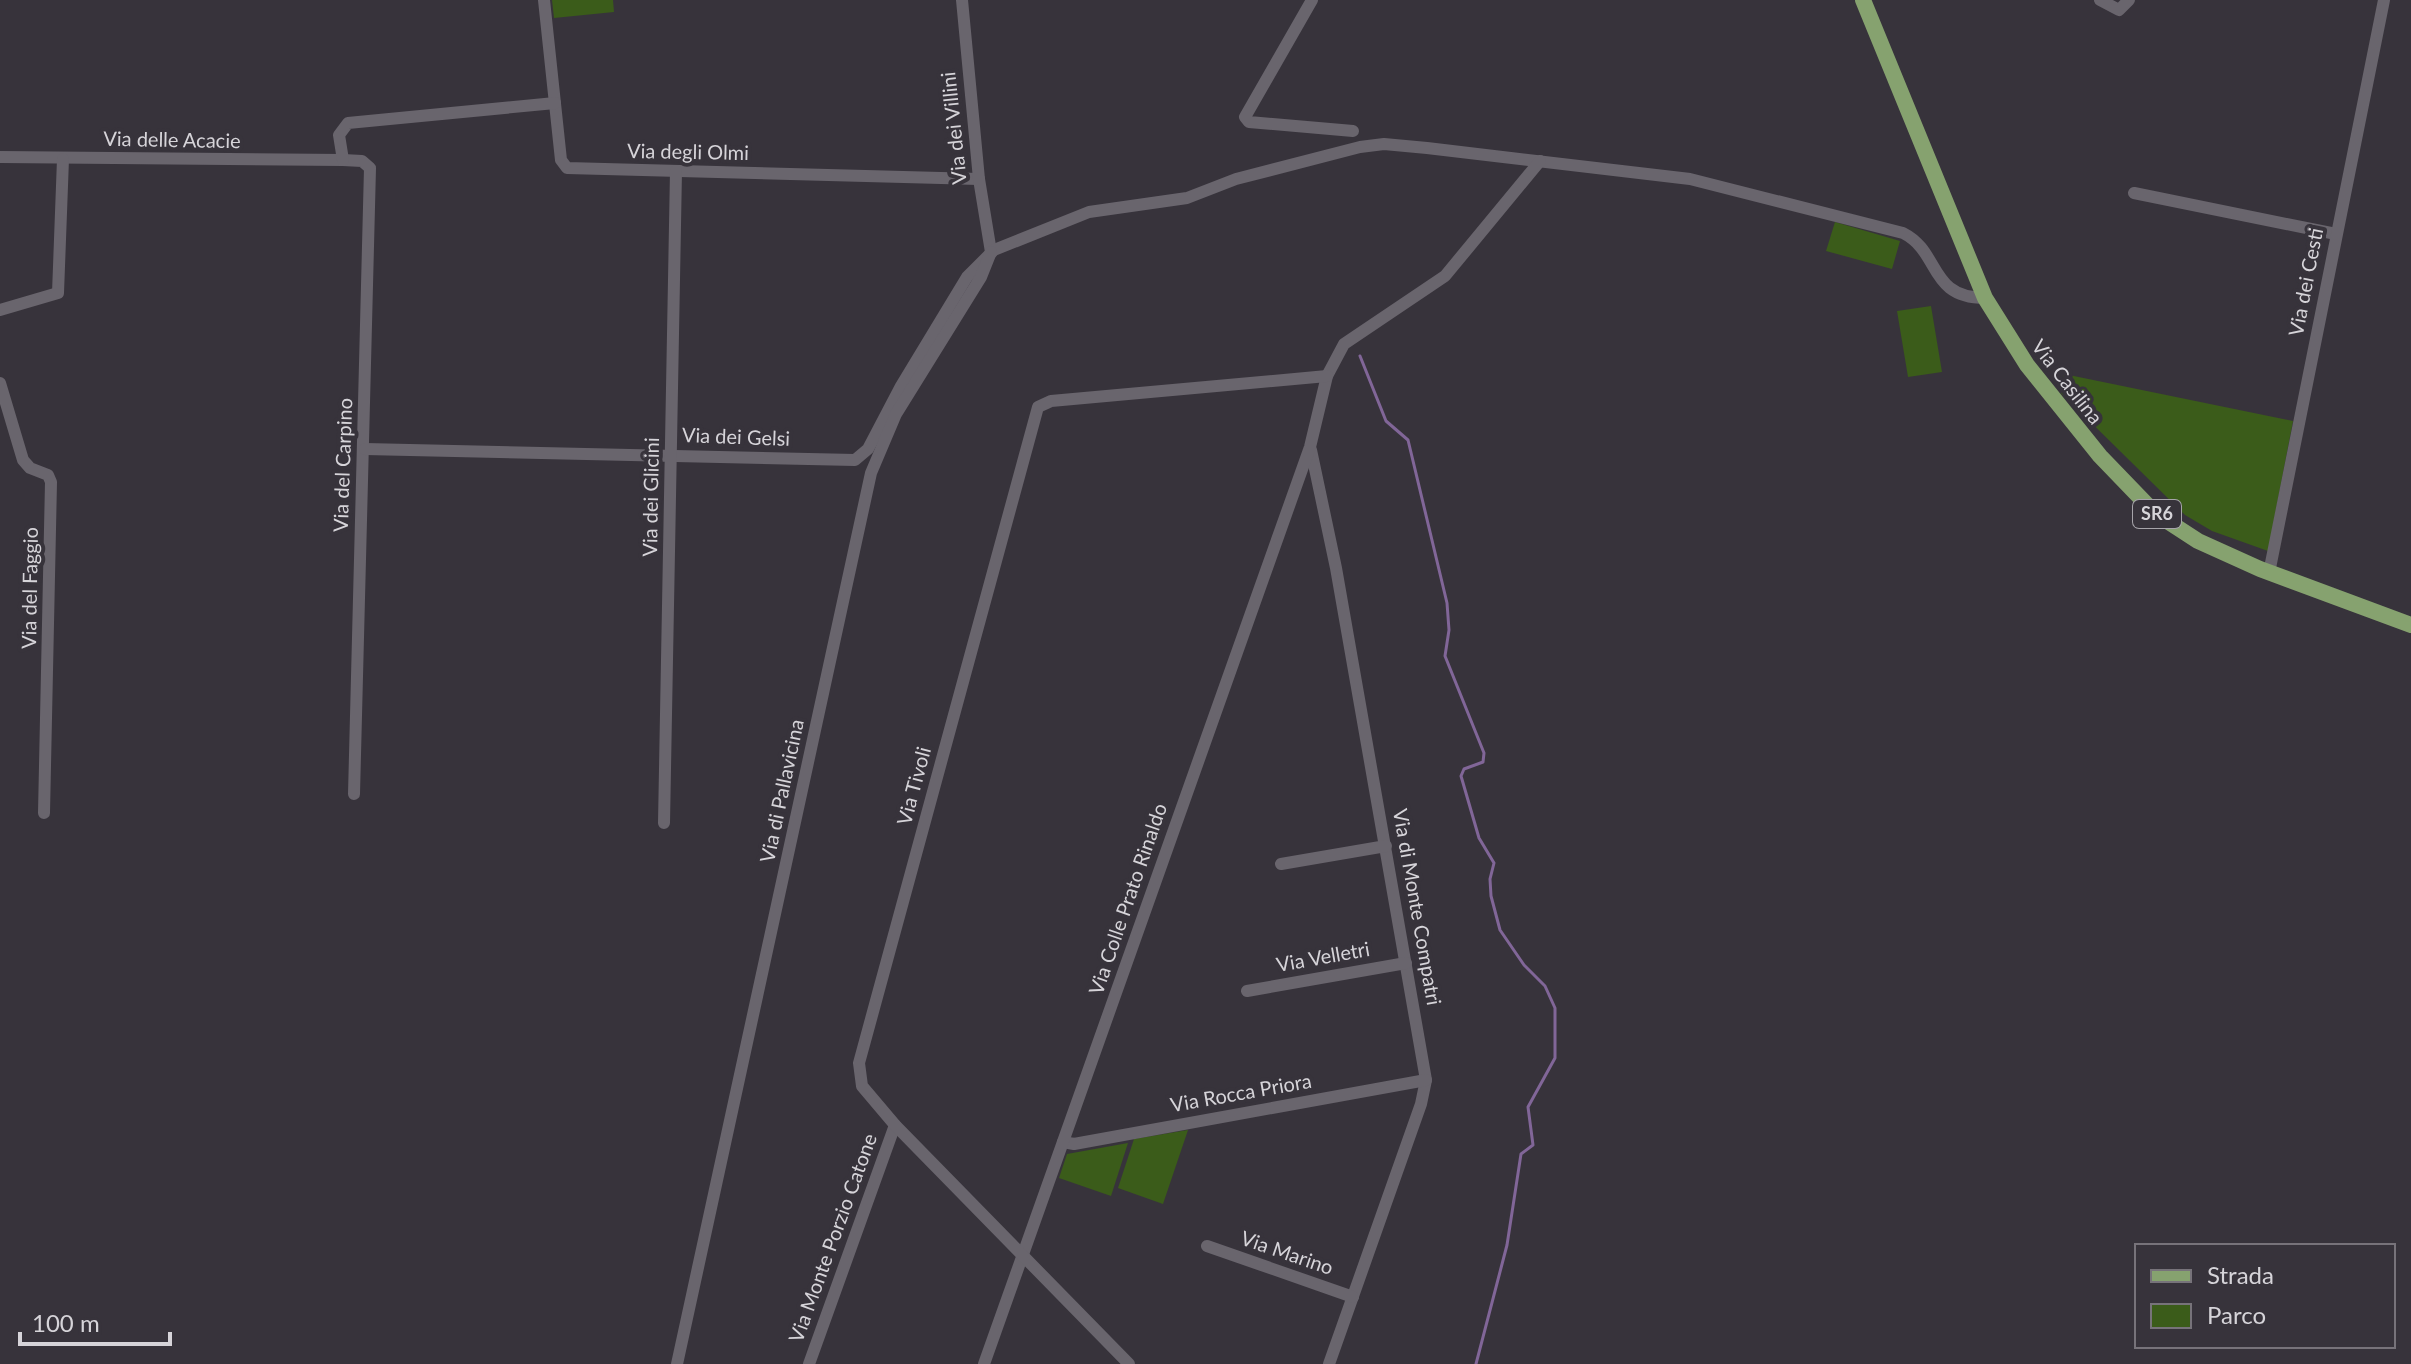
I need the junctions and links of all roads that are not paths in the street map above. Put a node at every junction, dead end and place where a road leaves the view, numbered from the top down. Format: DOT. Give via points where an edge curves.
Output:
graph roads {
  1 [pos="544,0"];
  2 [pos="962,0"];
  3 [pos="1312,0"];
  4 [pos="1863,0"];
  5 [pos="2100,0"];
  6 [pos="2129,0"];
  7 [pos="2384,0"];
  8 [pos="555,103"];
  9 [pos="1353,131"];
  10 [pos="0,157"];
  11 [pos="63,159"];
  12 [pos="343,160"];
  13 [pos="1540,161"];
  14 [pos="676,171"];
  15 [pos="979,179"];
  16 [pos="2134,193"];
  17 [pos="2336,234"];
  18 [pos="991,252"];
  19 [pos="1985,298"];
  20 [pos="0,310"];
  21 [pos="1327,376"];
  22 [pos="0,383"];
  23 [pos="1310,447"];
  24 [pos="365,449"];
  25 [pos="672,455"];
  26 [pos="2269,573"];
  27 [pos="2411,625"];
  28 [pos="354,794"];
  29 [pos="44,813"];
  30 [pos="664,823"];
  31 [pos="1386,846"];
  32 [pos="1281,864"];
  33 [pos="1406,963"];
  34 [pos="1247,991"];
  35 [pos="1426,1080"];
  36 [pos="895,1125"];
  37 [pos="1063,1142"];
  38 [pos="1207,1246"];
  39 [pos="1023,1256"];
  40 [pos="1353,1297"];
  41 [pos="677,1364"];
  42 [pos="809,1364"];
  43 [pos="984,1364"];
  44 [pos="1129,1364"];
  45 [pos="1329,1364"];
  1 -- 8 [label="street, Via degli Olmi"];
  2 -- 15 [label="street, Via dei Villini"];
  3 -- 9 [label="street" via="1245,117 1249,122"];
  4 -- 19 [label="main road, Via Casilina / SR6"];
  5 -- 6 [label="street" via="2119,10"];
  7 -- 17 [label="street, Via dei Cesti"];
  8 -- 12 [label="street" via="348,123 339,135"];
  8 -- 14 [label="street, Via degli Olmi" via="561,160 567,168"];
  10 -- 11 [label="street, Via delle Acacie"];
  11 -- 12 [label="street, Via delle Acacie"];
  11 -- 20 [label="street" via="58,293"];
  12 -- 24 [label="street, Via del Carpino" via="366,163 371,177"];
  13 -- 18 [label="street" via="1370,145 1187,198 1089,212"];
  13 -- 19 [label="street" via="1712,183 1898,231 1919,245 1942,283 1965,296"];
  13 -- 21 [label="street, Via Colle Prato Rinaldo" via="1445,276 1352,337"];
  14 -- 15 [label="street, Via degli Olmi"];
  14 -- 25 [label="street, Via dei Glicini"];
  15 -- 18 [label="street, Via dei Villini"];
  16 -- 17 [label="street"];
  17 -- 26 [label="street, Via dei Cesti"];
  18 -- 25 [label="street, Via dei Gelsi" via="967,277 860,458"];
  18 -- 41 [label="street, Via di Pallavicina" via="892,422 871,473"];
  19 -- 26 [label="main road, Via Casilina / SR6" via="2038,380 2133,492 2191,537"];
  21 -- 23 [label="street, Via Colle Prato Rinaldo"];
  21 -- 36 [label="street, Via Tivoli" via="1051,401 1038,407 859,1063 862,1086"];
  22 -- 29 [label="street, Via del Faggio" via="23,460 51,482"];
  23 -- 31 [label="street, Via di Monte Compatri"];
  23 -- 37 [label="street, Via Colle Prato Rinaldo"];
  24 -- 25 [label="street, Via dei Gelsi"];
  24 -- 28 [label="street, Via del Carpino"];
  25 -- 30 [label="street, Via dei Glicini"];
  26 -- 27 [label="main road, Via Casilina / SR6"];
  31 -- 32 [label="street"];
  31 -- 33 [label="street, Via di Monte Compatri"];
  33 -- 34 [label="street, Via Velletri"];
  33 -- 35 [label="street, Via di Monte Compatri"];
  35 -- 37 [label="street, Via Rocca Priora"];
  35 -- 40 [label="street, Via di Monte Compatri"];
  36 -- 39 [label="street, Via Tivoli"];
  36 -- 42 [label="street, Via Monte Porzio Catone"];
  37 -- 39 [label="street, Via Colle Prato Rinaldo"];
  38 -- 40 [label="street, Via Marino"];
  39 -- 43 [label="street, Via Colle Prato Rinaldo"];
  39 -- 44 [label="street, Via Tivoli"];
  40 -- 45 [label="street, Via di Monte Compatri"];
}
